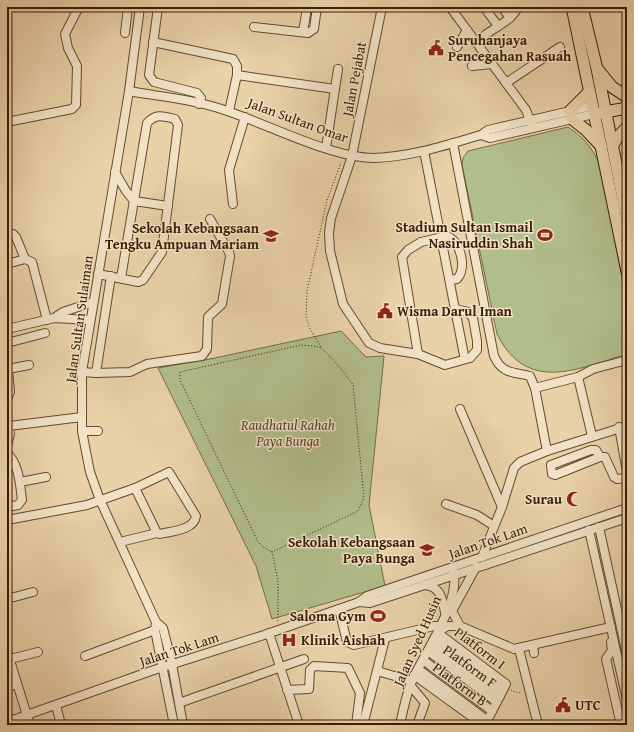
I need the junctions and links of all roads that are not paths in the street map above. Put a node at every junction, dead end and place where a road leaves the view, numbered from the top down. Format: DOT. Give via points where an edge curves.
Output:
graph roads {
  1 [pos="79,7"];
  2 [pos="128,7"];
  3 [pos="140,7"];
  4 [pos="158,7"];
  5 [pos="306,7"];
  6 [pos="381,7"];
  7 [pos="450,7"];
  8 [pos="484,7"];
  9 [pos="502,7"];
  10 [pos="518,7"];
  11 [pos="572,7"];
  12 [pos="582,7"];
  13 [pos="316,9"];
  14 [pos="510,18"];
  15 [pos="498,26"];
  16 [pos="254,27"];
  17 [pos="467,30"];
  18 [pos="303,32"];
  19 [pos="124,33"];
  20 [pos="485,35"];
  21 [pos="627,40"];
  22 [pos="154,42"];
  23 [pos="627,44"];
  24 [pos="457,47"];
  25 [pos="560,47"];
  26 [pos="492,64"];
  27 [pos="472,66"];
  28 [pos="338,69"];
  29 [pos="597,69"];
  30 [pos="237,75"];
  31 [pos="506,83"];
  32 [pos="335,89"];
  33 [pos="129,91"];
  34 [pos="589,92"];
  35 [pos="627,97"];
  36 [pos="200,104"];
  37 [pos="605,108"];
  38 [pos="627,108"];
  39 [pos="593,110"];
  40 [pos="229,111"];
  41 [pos="571,115"];
  42 [pos="244,117"];
  43 [pos="7,122"];
  44 [pos="532,124"];
  45 [pos="627,127"];
  46 [pos="453,143"];
  47 [pos="607,146"];
  48 [pos="326,148"];
  49 [pos="424,151"];
  50 [pos="349,155"];
  51 [pos="115,172"];
  52 [pos="134,201"];
  53 [pos="233,204"];
  54 [pos="168,206"];
  55 [pos="627,218"];
  56 [pos="210,219"];
  57 [pos="7,234"];
  58 [pos="24,259"];
  59 [pos="7,264"];
  60 [pos="627,271"];
  61 [pos="98,274"];
  62 [pos="112,276"];
  63 [pos="121,278"];
  64 [pos="450,280"];
  65 [pos="93,302"];
  66 [pos="456,308"];
  67 [pos="50,319"];
  68 [pos="90,320"];
  69 [pos="7,329"];
  70 [pos="45,333"];
  71 [pos="7,343"];
  72 [pos="418,354"];
  73 [pos="467,357"];
  74 [pos="627,360"];
  75 [pos="29,365"];
  76 [pos="82,372"];
  77 [pos="96,373"];
  78 [pos="578,377"];
  79 [pos="535,388"];
  80 [pos="7,400"];
  81 [pos="460,410"];
  82 [pos="82,417"];
  83 [pos="8,423"];
  84 [pos="623,426"];
  85 [pos="82,431"];
  86 [pos="98,431"];
  87 [pos="592,436"];
  88 [pos="7,446"];
  89 [pos="547,451"];
  90 [pos="7,453"];
  91 [pos="600,457"];
  92 [pos="627,472"];
  93 [pos="46,477"];
  94 [pos="627,478"];
  95 [pos="20,482"];
  96 [pos="135,488"];
  97 [pos="100,500"];
  98 [pos="446,504"];
  99 [pos="7,507"];
  100 [pos="502,507"];
  101 [pos="627,508"];
  102 [pos="627,518"];
  103 [pos="7,520"];
  104 [pos="494,526"];
  105 [pos="599,527"];
  106 [pos="589,530"];
  107 [pos="157,534"];
  108 [pos="120,542"];
  109 [pos="482,557"];
  110 [pos="476,567"];
  111 [pos="453,571"];
  112 [pos="422,585"];
  113 [pos="32,592"];
  114 [pos="7,599"];
  115 [pos="359,602"];
  116 [pos="339,609"];
  117 [pos="445,614"];
  118 [pos="156,626"];
  119 [pos="460,626"];
  120 [pos="609,627"];
  121 [pos="269,633"];
  122 [pos="385,639"];
  123 [pos="168,647"];
  124 [pos="519,649"];
  125 [pos="7,651"];
  126 [pos="38,652"];
  127 [pos="426,655"];
  128 [pos="627,655"];
  129 [pos="85,656"];
  130 [pos="161,657"];
  131 [pos="10,659"];
  132 [pos="185,660"];
  133 [pos="304,660"];
  134 [pos="172,662"];
  135 [pos="163,667"];
  136 [pos="280,668"];
  137 [pos="151,671"];
  138 [pos="377,671"];
  139 [pos="17,684"];
  140 [pos="7,688"];
  141 [pos="287,690"];
  142 [pos="627,700"];
  143 [pos="179,703"];
  144 [pos="56,705"];
  145 [pos="494,707"];
  146 [pos="27,715"];
  147 [pos="7,722"];
  148 [pos="30,725"];
  149 [pos="62,725"];
  150 [pos="174,725"];
  151 [pos="183,725"];
  152 [pos="299,725"];
  153 [pos="356,725"];
  154 [pos="363,725"];
  155 [pos="400,725"];
  156 [pos="417,725"];
  157 [pos="538,725"];
  158 [pos="621,725"];
  1 -- 43 [label="street" via="65,34 68,48 77,66 76,105 72,109"];
  2 -- 19 [label="street"];
  3 -- 33 [label="street, Jalan Sultan Sulaiman"];
  4 -- 22 [label="street"];
  5 -- 13 [label="street"];
  5 -- 18 [label="street"];
  6 -- 50 [label="street, Jalan Pejabat"];
  7 -- 17 [label="street"];
  8 -- 15 [label="street"];
  9 -- 14 [label="street"];
  10 -- 14 [label="street"];
  11 -- 34 [label="main road"];
  12 -- 29 [label="main road"];
  13 -- 18 [label="street" via="314,29 308,33"];
  14 -- 15 [label="street"];
  15 -- 20 [label="street"];
  16 -- 18 [label="street"];
  17 -- 24 [label="street"];
  17 -- 26 [label="street"];
  21 -- 23 [label="street"];
  22 -- 30 [label="street" via="233,59 237,66"];
  22 -- 36 [label="street" via="149,75 154,82 197,93 201,98"];
  25 -- 31 [label="street"];
  26 -- 27 [label="street"];
  26 -- 31 [label="street"];
  28 -- 32 [label="street"];
  29 -- 35 [label="main road" via="612,87"];
  29 -- 37 [label="main road"];
  30 -- 32 [label="street"];
  30 -- 40 [label="street"];
  31 -- 44 [label="street" via="526,110"];
  32 -- 48 [label="street"];
  33 -- 36 [label="street, Jalan Sultan Omar"];
  33 -- 51 [label="street, Jalan Sultan Sulaiman"];
  34 -- 39 [label="main road"];
  34 -- 41 [label="main road"];
  35 -- 37 [label="main road"];
  36 -- 40 [label="street, Jalan Sultan Omar"];
  37 -- 38 [label="main road"];
  37 -- 39 [label="main road"];
  37 -- 47 [label="main road"];
  39 -- 41 [label="street, Jalan Sultan Omar"];
  39 -- 47 [label="main road"];
  40 -- 42 [label="street, Jalan Sultan Omar"];
  41 -- 44 [label="street, Jalan Sultan Omar"];
  41 -- 47 [label="main road"];
  42 -- 48 [label="street, Jalan Sultan Omar"];
  42 -- 53 [label="street" via="229,170"];
  44 -- 46 [label="street, Jalan Sultan Omar" via="488,130 481,135"];
  45 -- 47 [label="main road"];
  46 -- 49 [label="street, Jalan Sultan Omar"];
  46 -- 79 [label="street" via="494,356 504,370 530,376"];
  47 -- 55 [label="main road"];
  47 -- 60 [label="main road"];
  48 -- 50 [label="street, Jalan Sultan Omar"];
  49 -- 50 [label="street, Jalan Sultan Omar" via="374,158"];
  49 -- 64 [label="street"];
  50 -- 72 [label="street, Jalan Pejabat" via="329,233 330,251 343,304 369,344"];
  51 -- 52 [label="street"];
  51 -- 61 [label="street, Jalan Sultan Sulaiman"];
  52 -- 54 [label="street"];
  52 -- 54 [label="street" via="147,123 158,115 175,119 178,126"];
  52 -- 63 [label="street"];
  54 -- 63 [label="street" via="162,252 147,277 138,282"];
  56 -- 77 [label="street" via="230,256 222,304 208,317 207,349 202,356 147,364 130,372"];
  57 -- 58 [label="street" via="16,237"];
  58 -- 59 [label="street"];
  58 -- 67 [label="street" via="35,266"];
  61 -- 62 [label="street"];
  61 -- 65 [label="street, Jalan Sultan Sulaiman"];
  62 -- 63 [label="street"];
  62 -- 77 [label="street"];
  64 -- 66 [label="street"];
  64 -- 72 [label="street, bridge" via="457,280 462,274 462,264 458,245 447,236 421,242 408,250 402,258"];
  65 -- 67 [label="street"];
  65 -- 68 [label="street, Jalan Sultan Sulaiman"];
  66 -- 73 [label="street"];
  66 -- 73 [label="street" via="468,312 473,318 477,350"];
  67 -- 68 [label="street"];
  67 -- 69 [label="street"];
  68 -- 76 [label="street, Jalan Sultan Sulaiman"];
  70 -- 71 [label="street"];
  72 -- 73 [label="street, Jalan Pejabat" via="445,365"];
  74 -- 78 [label="street" via="593,369"];
  75 -- 80 [label="street" via="8,369 10,392"];
  76 -- 77 [label="street"];
  76 -- 82 [label="street, Jalan Sultan Sulaiman"];
  78 -- 79 [label="street"];
  78 -- 87 [label="street"];
  79 -- 89 [label="street"];
  81 -- 100 [label="street"];
  82 -- 83 [label="street"];
  82 -- 85 [label="street, Jalan Sultan Sulaiman"];
  83 -- 88 [label="street" via="10,434"];
  84 -- 87 [label="street"];
  84 -- 92 [label="street"];
  85 -- 86 [label="street"];
  85 -- 97 [label="street, Jalan Sultan Sulaiman" via="90,472"];
  87 -- 89 [label="street"];
  89 -- 100 [label="street" via="516,464"];
  90 -- 95 [label="street" via="14,462"];
  91 -- 91 [label="street" via="555,475 550,468 551,465 591,450 596,450"];
  91 -- 94 [label="street" via="608,460 614,477"];
  93 -- 95 [label="street"];
  95 -- 99 [label="street" via="21,504"];
  96 -- 97 [label="street"];
  96 -- 107 [label="street"];
  96 -- 107 [label="street" via="169,472 196,516 196,521 190,526"];
  97 -- 103 [label="street" via="79,507"];
  97 -- 108 [label="street, Jalan Sultan Sulaiman"];
  98 -- 104 [label="street" via="477,515"];
  100 -- 104 [label="street"];
  101 -- 109 [label="street, Jalan Tok Lam"];
  102 -- 105 [label="street, Jalan Tok Lam"];
  104 -- 109 [label="street"];
  105 -- 106 [label="street, Jalan Tok Lam"];
  105 -- 128 [label="street"];
  106 -- 110 [label="street, Jalan Tok Lam"];
  106 -- 120 [label="street"];
  107 -- 108 [label="street"];
  108 -- 118 [label="street, Jalan Sultan Sulaiman"];
  109 -- 111 [label="street, Jalan Tok Lam"];
  110 -- 111 [label="street, Jalan Tok Lam"];
  110 -- 119 [label="street, Jalan Syed Husin" via="452,612"];
  111 -- 112 [label="street, Jalan Tok Lam"];
  111 -- 115 [label="street, Jalan Tok Lam" via="367,596"];
  111 -- 117 [label="street, Jalan Syed Husin" via="453,586"];
  112 -- 115 [label="street, Jalan Tok Lam" via="370,603"];
  112 -- 117 [label="street" via="438,589"];
  113 -- 114 [label="street"];
  115 -- 116 [label="street, Jalan Tok Lam"];
  116 -- 121 [label="street, Jalan Tok Lam"];
  116 -- 122 [label="street" via="349,644"];
  117 -- 127 [label="street, Jalan Syed Husin"];
  118 -- 123 [label="street, Jalan Sultan Sulaiman" via="163,628"];
  118 -- 129 [label="street"];
  118 -- 130 [label="street, Jalan Sultan Sulaiman"];
  119 -- 124 [label="street"];
  119 -- 127 [label="street" via="448,626"];
  120 -- 124 [label="street" via="533,649"];
  120 -- 142 [label="street"];
  120 -- 158 [label="street" via="612,650 606,659"];
  121 -- 132 [label="street, Jalan Tok Lam"];
  121 -- 136 [label="street"];
  122 -- 127 [label="street" via="434,626"];
  122 -- 138 [label="street"];
  123 -- 132 [label="street"];
  123 -- 134 [label="street, Jalan Sultan Sulaiman"];
  124 -- 157 [label="street"];
  125 -- 131 [label="street"];
  126 -- 131 [label="street"];
  127 -- 138 [label="street"];
  127 -- 145 [label="street, Platform I"];
  127 -- 145 [label="street"];
  127 -- 145 [label="street"];
  127 -- 145 [label="street, Platform F"];
  127 -- 155 [label="street, Jalan Syed Husin"];
  127 -- 156 [label="street" via="425,703"];
  130 -- 135 [label="street, Jalan Sultan Sulaiman"];
  130 -- 137 [label="street"];
  131 -- 139 [label="street"];
  132 -- 134 [label="street, Jalan Tok Lam"];
  133 -- 136 [label="street"];
  134 -- 135 [label="street, Jalan Tok Lam"];
  134 -- 143 [label="street, Jalan Sultan Sulaiman"];
  135 -- 137 [label="street, Jalan Tok Lam"];
  135 -- 150 [label="street, Jalan Sultan Sulaiman"];
  136 -- 141 [label="street"];
  136 -- 143 [label="street"];
  137 -- 144 [label="street, Jalan Tok Lam"];
  138 -- 154 [label="street"];
  139 -- 140 [label="street"];
  139 -- 146 [label="street"];
  141 -- 152 [label="street"];
  141 -- 153 [label="street" via="309,689 310,670 314,666 348,668 360,693"];
  143 -- 151 [label="street, Jalan Sultan Sulaiman"];
  144 -- 146 [label="street, Jalan Tok Lam"];
  144 -- 149 [label="street"];
  146 -- 147 [label="street, Jalan Tok Lam"];
  146 -- 148 [label="street"];
}
